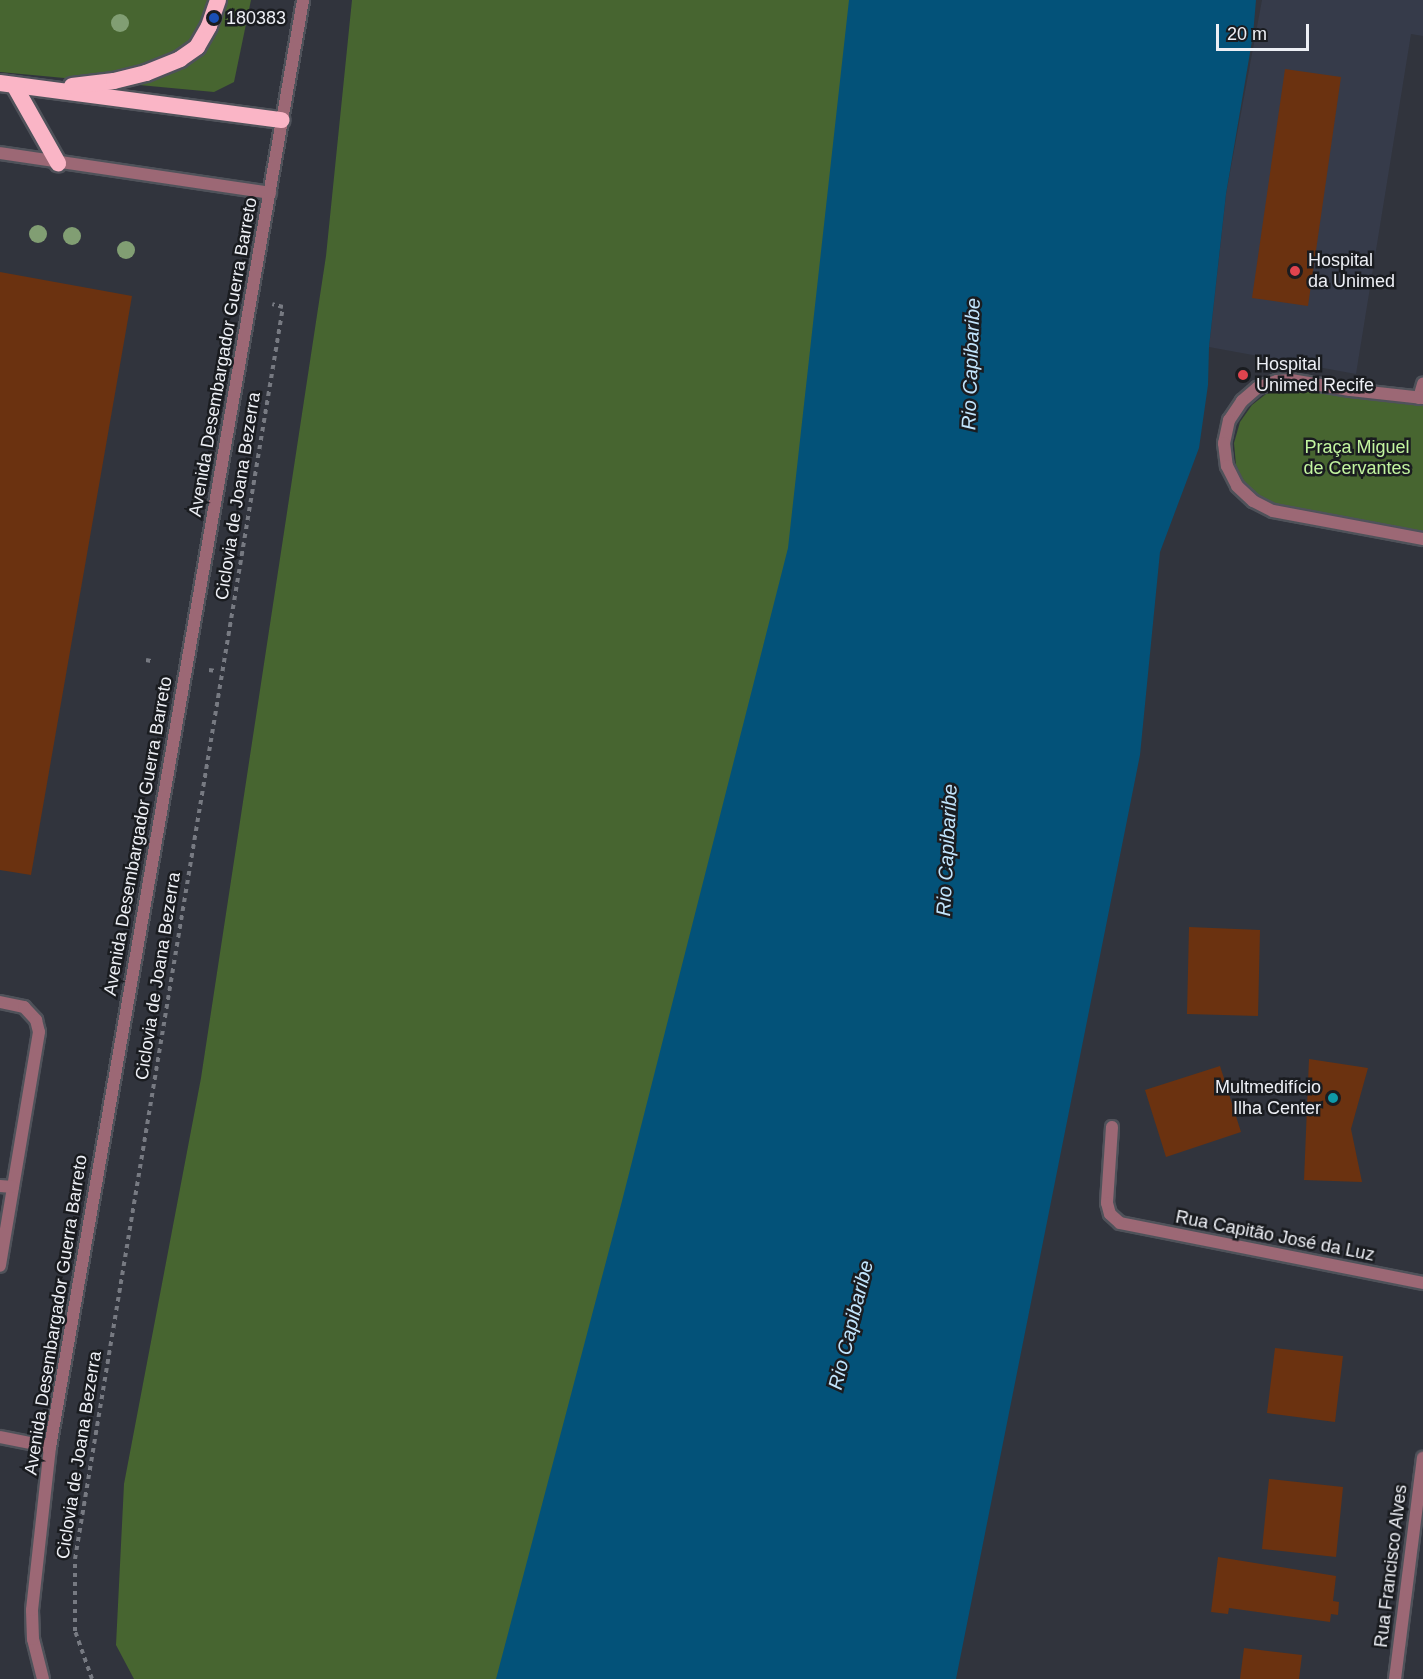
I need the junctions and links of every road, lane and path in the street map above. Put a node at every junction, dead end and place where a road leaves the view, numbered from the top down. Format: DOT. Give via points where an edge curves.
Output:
graph roads {
  1 [pos="218,0"];
  2 [pos="303,0"];
  3 [pos="7,84"];
  4 [pos="44,88"];
  5 [pos="282,120"];
  6 [pos="0,153"];
  7 [pos="58,163"];
  8 [pos="270,193"];
  9 [pos="252,298"];
  10 [pos="1423,384"];
  11 [pos="1421,398"];
  12 [pos="1423,539"];
  13 [pos="146,660"];
  14 [pos="151,661"];
  15 [pos="209,670"];
  16 [pos="216,671"];
  17 [pos="0,1002"];
  18 [pos="1112,1127"];
  19 [pos="0,1186"];
  20 [pos="13,1187"];
  21 [pos="1,1258"];
  22 [pos="1423,1283"];
  23 [pos="0,1437"];
  24 [pos="50,1447"];
  25 [pos="1423,1458"];
  26 [pos="44,1679"];
  27 [pos="92,1679"];
  28 [pos="1395,1679"];
  1 -- 4 [label="highway" via="196,47 180,58 114,81"];
  2 -- 5 [label="street, Avenida Desembargador Guerra Barreto"];
  3 -- 4 [label="highway"];
  3 -- 7 [label="highway"];
  4 -- 5 [label="highway"];
  5 -- 8 [label="street, Avenida Desembargador Guerra Barreto"];
  6 -- 7 [label="street"];
  7 -- 8 [label="street"];
  8 -- 9 [label="street, Avenida Desembargador Guerra Barreto"];
  9 -- 24 [label="street, Avenida Desembargador Guerra Barreto"];
  9 -- 27 [label="path, Ciclovia de Joana Bezerra" via="283,307 75,1558 75,1631"];
  10 -- 11 [label="street"];
  11 -- 12 [label="street" via="1277,381 1257,388 1242,401 1229,420 1224,442 1227,466 1237,486 1253,501 1273,511"];
  13 -- 14 [label="path"];
  15 -- 16 [label="path"];
  17 -- 20 [label="street" via="24,1007 36,1020 39,1032"];
  18 -- 22 [label="street, Rua Capitão José da Luz" via="1107,1203 1110,1214 1119,1223"];
  19 -- 20 [label="street"];
  20 -- 21 [label="street"];
  23 -- 24 [label="street"];
  24 -- 26 [label="street, Avenida Desembargador Guerra Barreto" via="32,1610 33,1639"];
  25 -- 28 [label="street, Rua Francisco Alves"];
}
